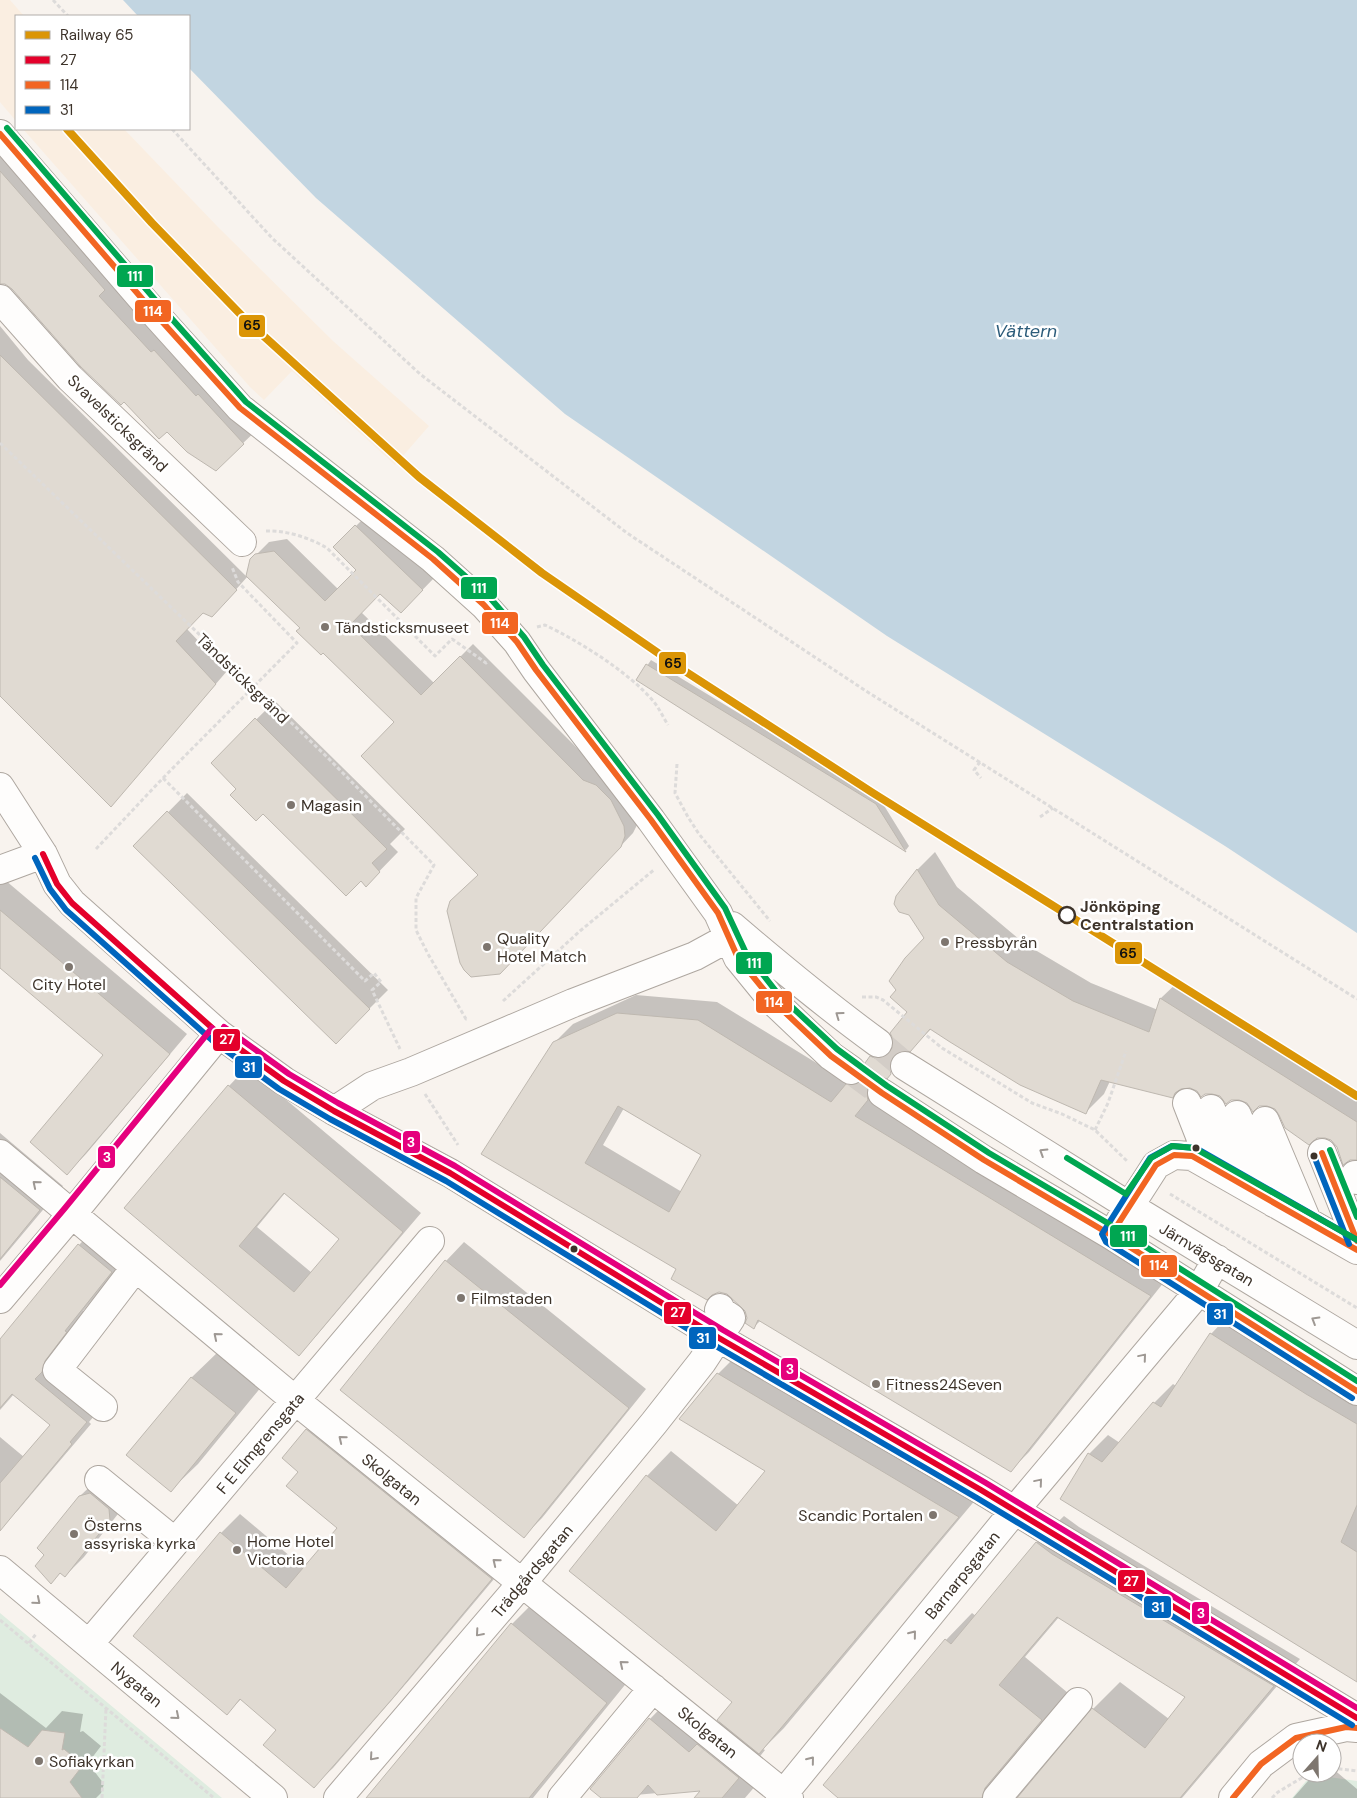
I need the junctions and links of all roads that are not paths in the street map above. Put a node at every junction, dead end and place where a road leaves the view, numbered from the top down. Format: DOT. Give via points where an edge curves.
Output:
graph roads {
  1 [pos="0,134"];
  2 [pos="0,299"];
  3 [pos="242,542"];
  4 [pos="0,787"];
  5 [pos="43,854"];
  6 [pos="0,870"];
  7 [pos="738,938"];
  8 [pos="219,1034"];
  9 [pos="878,1043"];
  10 [pos="905,1066"];
  11 [pos="851,1070"];
  12 [pos="882,1093"];
  13 [pos="1211,1109"];
  14 [pos="334,1111"];
  15 [pos="1265,1121"];
  16 [pos="1292,1136"];
  17 [pos="1322,1153"];
  18 [pos="0,1154"];
  19 [pos="1202,1162"];
  20 [pos="1243,1185"];
  21 [pos="1274,1203"];
  22 [pos="1128,1206"];
  23 [pos="72,1214"];
  24 [pos="1307,1221"];
  25 [pos="1111,1235"];
  26 [pos="1330,1235"];
  27 [pos="430,1240"];
  28 [pos="1357,1241"];
  29 [pos="1357,1250"];
  30 [pos="1217,1259"];
  31 [pos="136,1268"];
  32 [pos="1199,1291"];
  33 [pos="0,1299"];
  34 [pos="720,1308"];
  35 [pos="718,1338"];
  36 [pos="1357,1345"];
  37 [pos="1357,1391"];
  38 [pos="296,1401"];
  39 [pos="103,1407"];
  40 [pos="99,1480"];
  41 [pos="1015,1510"];
  42 [pos="175,1542"];
  43 [pos="0,1570"];
  44 [pos="522,1583"];
  45 [pos="89,1644"];
  46 [pos="653,1688"];
  47 [pos="1078,1702"];
  48 [pos="1357,1718"];
  49 [pos="1357,1728"];
  50 [pos="784,1796"];
  51 [pos="273,1798"];
  52 [pos="338,1798"];
  53 [pos="562,1798"];
  54 [pos="997,1798"];
  55 [pos="1233,1798"];
  1 -- 7 [label="street" via="240,408 433,559 484,605 517,642"];
  2 -- 3 [label="street, Svavelsticksgränd" via="70,378"];
  4 -- 5 [label="street"];
  5 -- 6 [label="street"];
  5 -- 8 [label="street" via="57,884 72,904"];
  9 -- 7 [label="street, one-way"];
  7 -- 11 [label="street" via="738,958 773,1001 831,1056"];
  7 -- 14 [label="street" via="372,1086"];
  8 -- 14 [label="street" via="284,1081"];
  8 -- 23 [label="street"];
  22 -- 10 [label="street, Järnvägsgatan, one-way"];
  12 -- 25 [label="street, Järnvägsgatan" via="984,1160"];
  13 -- 19 [label="street"];
  13 -- 20 [label="street"];
  13 -- 21 [label="street"];
  14 -- 35 [label="street" via="450,1173"];
  15 -- 24 [label="street"];
  16 -- 26 [label="street"];
  17 -- 28 [label="street"];
  23 -- 18 [label="street, Skolgatan, one-way"];
  19 -- 20 [label="street"];
  19 -- 22 [label="street" via="1174,1155 1156,1164"];
  20 -- 21 [label="street"];
  21 -- 24 [label="street"];
  22 -- 25 [label="street"];
  22 -- 30 [label="street, Järnvägsgatan"];
  23 -- 31 [label="street, Skolgatan"];
  23 -- 33 [label="street"];
  24 -- 26 [label="street"];
  25 -- 32 [label="street, Järnvägsgatan"];
  26 -- 29 [label="street"];
  27 -- 38 [label="street, F E Elmgrensgata"];
  30 -- 32 [label="street, Barnarpsgatan"];
  36 -- 30 [label="street, Järnvägsgatan, one-way"];
  38 -- 31 [label="street, Skolgatan, one-way"];
  31 -- 39 [label="street" via="57,1370"];
  32 -- 37 [label="street, Järnvägsgatan"];
  41 -- 32 [label="street, Barnarpsgatan, one-way"];
  34 -- 35 [label="street, Trädgårdsgatan" via="718,1310 731,1318"];
  35 -- 41 [label="street"];
  35 -- 44 [label="street, Trädgårdsgatan" via="654,1423"];
  38 -- 42 [label="street, F E Elmgrensgata"];
  44 -- 38 [label="street, Skolgatan, one-way"];
  40 -- 42 [label="street"];
  41 -- 48 [label="street"];
  50 -- 41 [label="street, Barnarpsgatan, one-way"];
  42 -- 45 [label="street, F E Elmgrensgata"];
  43 -- 45 [label="street, Nygatan, one-way"];
  46 -- 44 [label="street, Skolgatan, one-way"];
  44 -- 52 [label="street, Trädgårdsgatan, one-way"];
  45 -- 51 [label="street, Nygatan, one-way"];
  46 -- 50 [label="street, Skolgatan"];
  46 -- 53 [label="street"];
  47 -- 54 [label="street"];
  49 -- 55 [label="street" via="1346,1727 1296,1738 1261,1764"];
}
